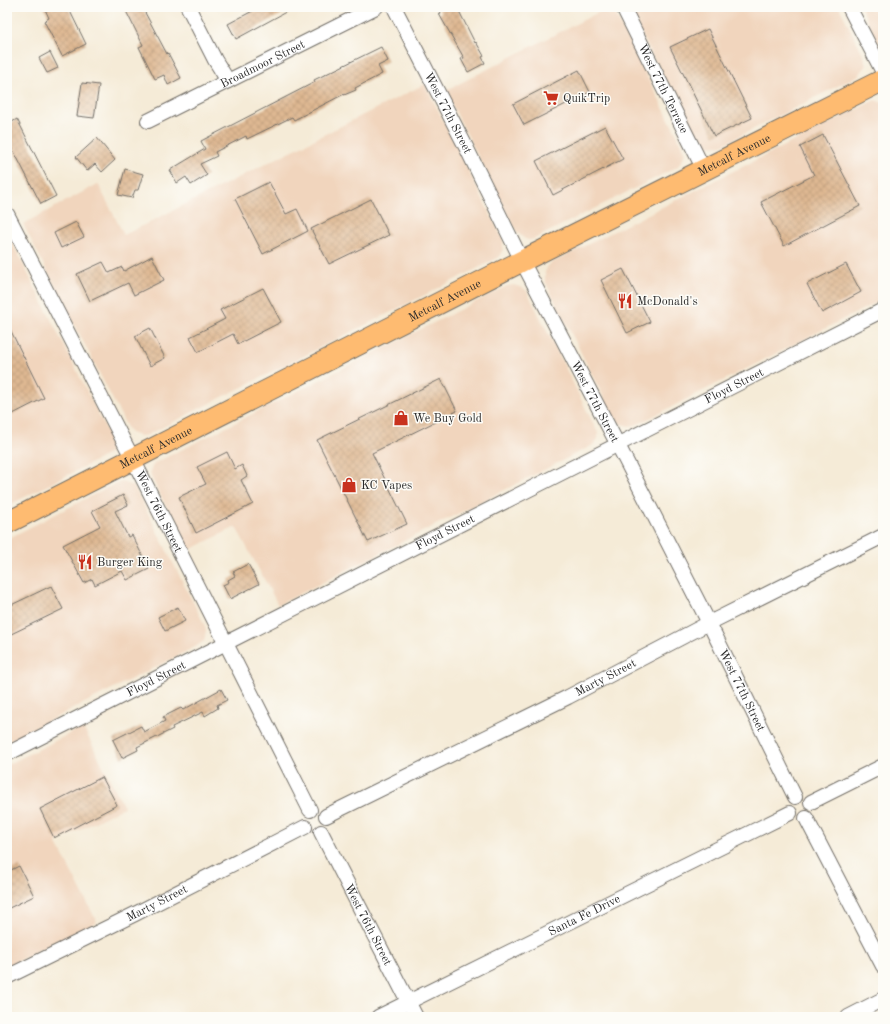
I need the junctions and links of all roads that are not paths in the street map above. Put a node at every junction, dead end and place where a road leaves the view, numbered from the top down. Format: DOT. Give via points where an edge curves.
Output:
graph roads {
  1 [pos="188,7"];
  2 [pos="376,7"];
  3 [pos="394,7"];
  4 [pos="623,7"];
  5 [pos="849,7"];
  6 [pos="883,72"];
  7 [pos="883,80"];
  8 [pos="228,81"];
  9 [pos="148,121"];
  10 [pos="704,170"];
  11 [pos="7,214"];
  12 [pos="522,261"];
  13 [pos="883,310"];
  14 [pos="618,445"];
  15 [pos="133,459"];
  16 [pos="7,523"];
  17 [pos="883,536"];
  18 [pos="709,623"];
  19 [pos="226,643"];
  20 [pos="7,754"];
  21 [pos="883,766"];
  22 [pos="796,797"];
  23 [pos="811,802"];
  24 [pos="310,810"];
  25 [pos="790,813"];
  26 [pos="326,816"];
  27 [pos="806,818"];
  28 [pos="305,827"];
  29 [pos="321,832"];
  30 [pos="883,966"];
  31 [pos="7,977"];
  32 [pos="883,999"];
  33 [pos="408,1001"];
  34 [pos="378,1017"];
  35 [pos="416,1017"];
  36 [pos="848,1017"];
  1 -- 8 [label="street"];
  2 -- 8 [label="street, Broadmoor Street"];
  3 -- 12 [label="street, West 77th Street"];
  4 -- 10 [label="street, West 77th Terrace"];
  5 -- 6 [label="street"];
  7 -- 10 [label="main road, Metcalf Avenue"];
  8 -- 9 [label="street, Broadmoor Street"];
  10 -- 12 [label="main road, Metcalf Avenue"];
  11 -- 15 [label="street, West 76th Street"];
  12 -- 14 [label="street, West 77th Street"];
  12 -- 15 [label="main road, Metcalf Avenue"];
  13 -- 14 [label="street, Floyd Street"];
  14 -- 18 [label="street, West 77th Street"];
  14 -- 19 [label="street, Floyd Street"];
  15 -- 16 [label="main road, Metcalf Avenue"];
  15 -- 19 [label="street, West 76th Street"];
  17 -- 18 [label="street, Marty Street"];
  18 -- 22 [label="street, West 77th Street"];
  18 -- 26 [label="street, Marty Street" via="568,697"];
  19 -- 20 [label="street, Floyd Street"];
  19 -- 24 [label="street, West 76th Street"];
  21 -- 23 [label="street"];
  22 -- 23 [label="street" via="806,797"];
  22 -- 25 [label="street" via="788,808"];
  23 -- 27 [label="street" via="812,813"];
  24 -- 26 [label="street" via="321,810"];
  24 -- 28 [label="street" via="304,816"];
  25 -- 27 [label="street" via="797,819"];
  25 -- 33 [label="street, Santa Fe Drive"];
  26 -- 29 [label="street" via="328,824"];
  27 -- 30 [label="street"];
  28 -- 29 [label="street" via="309,832"];
  28 -- 31 [label="street, Marty Street"];
  29 -- 33 [label="street, West 76th Street"];
  32 -- 36 [label="street"];
  33 -- 34 [label="street, Santa Fe Drive"];
  33 -- 35 [label="street, West 76th Street"];
}
